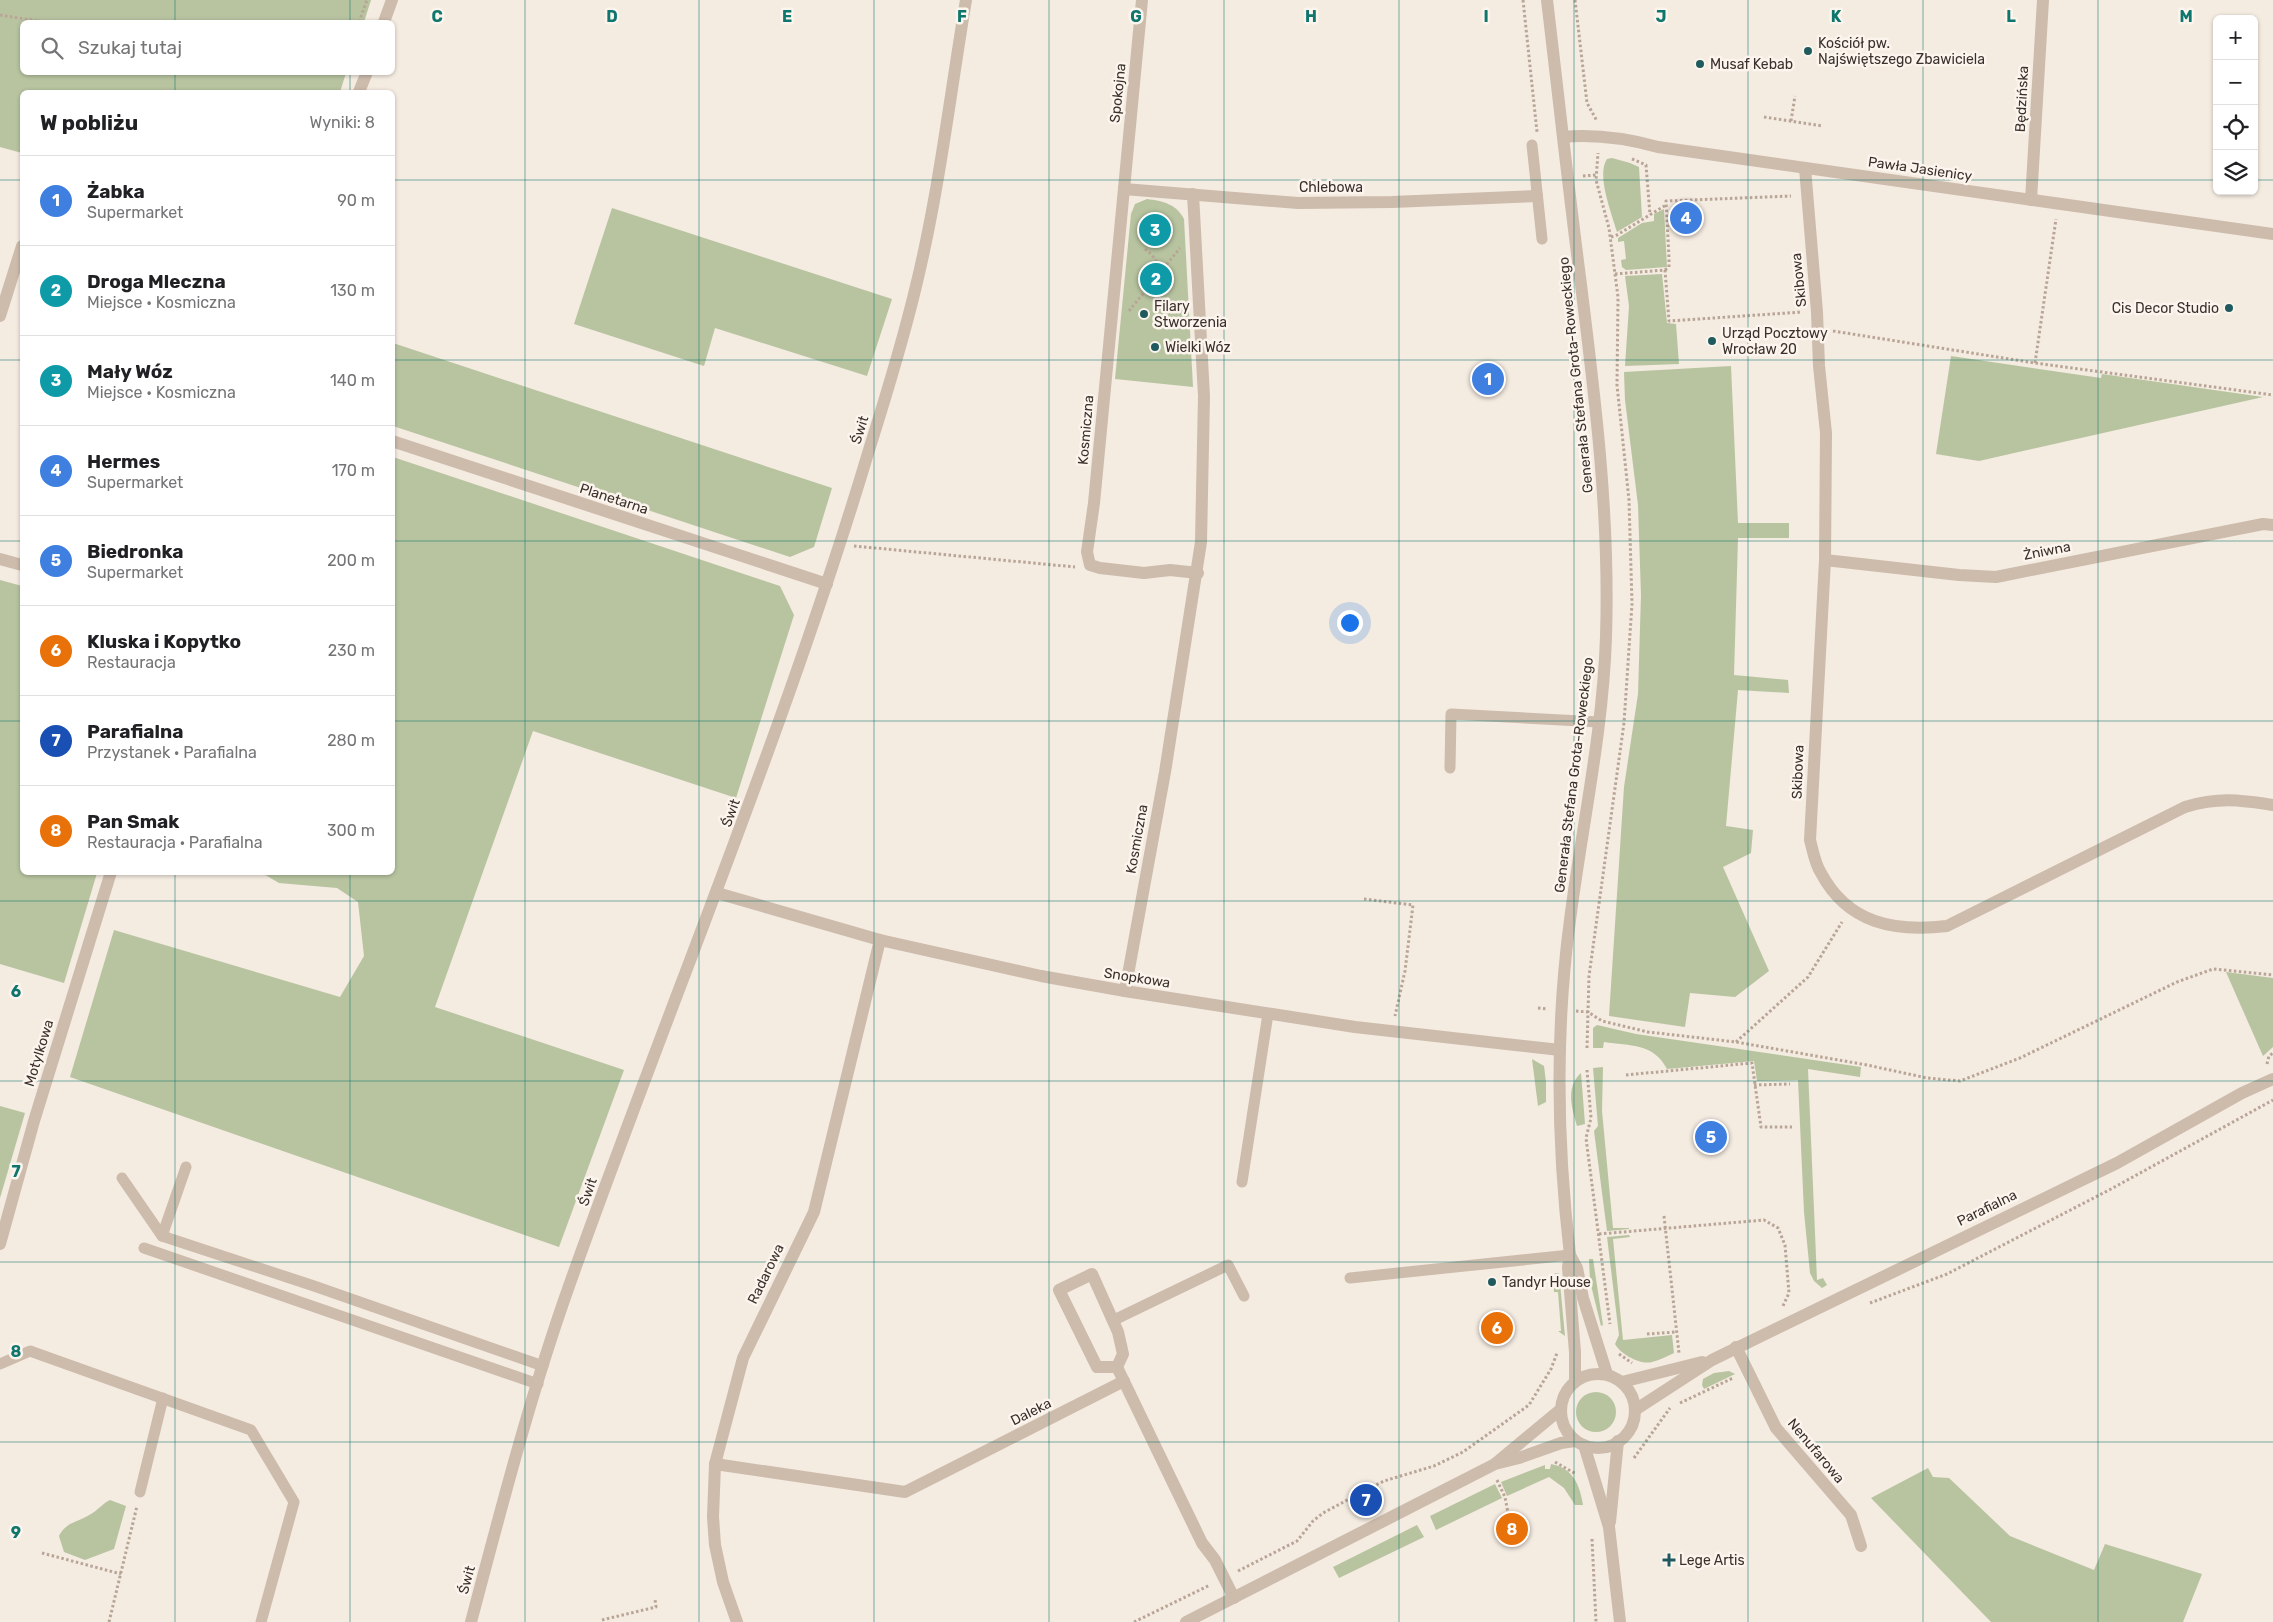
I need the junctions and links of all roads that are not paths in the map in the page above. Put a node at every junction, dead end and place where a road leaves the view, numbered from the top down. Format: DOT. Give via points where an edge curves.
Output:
graph roads {
  1 [pos="392,0"];
  2 [pos="966,0"];
  3 [pos="1142,0"];
  4 [pos="1547,0"];
  5 [pos="2042,0"];
  6 [pos="385,20"];
  7 [pos="366,75"];
  8 [pos="360,90"];
  9 [pos="1563,137"];
  10 [pos="1532,145"];
  11 [pos="1805,168"];
  12 [pos="1124,189"];
  13 [pos="1193,194"];
  14 [pos="1537,196"];
  15 [pos="2031,200"];
  16 [pos="2273,234"];
  17 [pos="1542,239"];
  18 [pos="20,252"];
  19 [pos="0,316"];
  20 [pos="395,442"];
  21 [pos="2273,525"];
  22 [pos="0,559"];
  23 [pos="1826,560"];
  24 [pos="20,564"];
  25 [pos="1198,573"];
  26 [pos="827,584"];
  27 [pos="1599,722"];
  28 [pos="1450,768"];
  29 [pos="2273,805"];
  30 [pos="110,875"];
  31 [pos="718,893"];
  32 [pos="880,940"];
  33 [pos="1125,991"];
  34 [pos="1268,1014"];
  35 [pos="1560,1050"];
  36 [pos="2273,1079"];
  37 [pos="186,1166"];
  38 [pos="122,1178"];
  39 [pos="1242,1182"];
  40 [pos="162,1236"];
  41 [pos="0,1244"];
  42 [pos="144,1248"];
  43 [pos="1570,1256"];
  44 [pos="1350,1278"];
  45 [pos="1244,1296"];
  46 [pos="1114,1320"];
  47 [pos="1736,1347"];
  48 [pos="1712,1360"];
  49 [pos="0,1364"];
  50 [pos="543,1366"];
  51 [pos="1116,1367"];
  52 [pos="1607,1374"];
  53 [pos="1124,1381"];
  54 [pos="1575,1381"];
  55 [pos="1622,1382"];
  56 [pos="538,1384"];
  57 [pos="163,1398"];
  58 [pos="1561,1409"];
  59 [pos="1635,1410"];
  60 [pos="1618,1442"];
  61 [pos="1580,1443"];
  62 [pos="720,1464"];
  63 [pos="1495,1464"];
  64 [pos="140,1492"];
  65 [pos="1609,1527"];
  66 [pos="1861,1546"];
  67 [pos="1234,1598"];
  68 [pos="261,1622"];
  69 [pos="472,1622"];
  70 [pos="737,1622"];
  71 [pos="1186,1622"];
  72 [pos="1620,1622"];
  1 -- 6 [label="street"];
  2 -- 26 [label="street, Świt" via="917,284 896,363"];
  3 -- 12 [label="street, Spokojna"];
  4 -- 9 [label="street, Generała Stefana Grota-Roweckiego"];
  5 -- 15 [label="street, Będzińska"];
  7 -- 8 [label="street"];
  9 -- 11 [label="street, Pawła Jasienicy" via="1590,134"];
  9 -- 27 [label="street, Generała Stefana Grota-Roweckiego" via="1606,513 1606,642"];
  10 -- 14 [label="lane"];
  11 -- 15 [label="street, Pawła Jasienicy"];
  11 -- 23 [label="street, Skibowa" via="1826,433"];
  12 -- 13 [label="street, Chlebowa"];
  12 -- 25 [label="street, Kosmiczna" via="1087,552 1090,565 1100,568 1144,573 1170,570"];
  13 -- 14 [label="street, Chlebowa" via="1298,203"];
  13 -- 25 [label="street, Kosmiczna" via="1204,396"];
  14 -- 17 [label="lane"];
  15 -- 16 [label="street, Pawła Jasienicy"];
  18 -- 19 [label="street"];
  20 -- 26 [label="street, Planetarna"];
  21 -- 23 [label="street, Żniwna" via="2254,526 1996,577"];
  22 -- 24 [label="street"];
  23 -- 29 [label="street, Skibowa" via="1810,840 1820,872 1832,891 1850,909 1870,921 1918,930 1947,926 2185,807 2210,800"];
  25 -- 33 [label="street, Kosmiczna"];
  26 -- 31 [label="street, Świt"];
  27 -- 28 [label="lane" via="1451,714"];
  27 -- 35 [label="street, Generała Stefana Grota-Roweckiego" via="1570,922"];
  30 -- 41 [label="street, Motylkowa" via="34,1121"];
  31 -- 32 [label="street, Snopkowa"];
  31 -- 50 [label="street, Świt" via="614,1162"];
  32 -- 33 [label="street, Snopkowa"];
  32 -- 62 [label="street, Radarowa" via="814,1212 743,1358"];
  33 -- 34 [label="street, Snopkowa"];
  34 -- 35 [label="street, Snopkowa"];
  34 -- 39 [label="lane"];
  35 -- 43 [label="street, Generała Stefana Grota-Roweckiego" via="1561,1152"];
  36 -- 47 [label="street, Parafialna" via="2117,1162"];
  37 -- 40 [label="lane"];
  38 -- 40 [label="lane"];
  40 -- 50 [label="lane"];
  42 -- 56 [label="lane"];
  43 -- 44 [label="lane"];
  43 -- 52 [label="street, Generała Stefana Grota-Roweckiego" via="1577,1268"];
  43 -- 54 [label="street, Generała Stefana Grota-Roweckiego"];
  45 -- 46 [label="lane" via="1228,1265"];
  46 -- 51 [label="street" via="1123,1354"];
  46 -- 51 [label="street" via="1092,1274 1059,1290 1097,1367"];
  47 -- 48 [label="street, Parafialna"];
  47 -- 66 [label="street, Nenufarowa" via="1776,1428 1852,1515"];
  48 -- 55 [label="street, Parafialna"];
  48 -- 59 [label="street, Parafialna"];
  49 -- 57 [label="lane" via="30,1351"];
  50 -- 56 [label="street, Świt"];
  51 -- 53 [label="street"];
  52 -- 54 [label="street" via="1590,1374"];
  52 -- 55 [label="street"];
  53 -- 62 [label="street, Daleka" via="905,1492"];
  53 -- 67 [label="street" via="1202,1543 1215,1560"];
  54 -- 58 [label="street" via="1567,1389"];
  55 -- 59 [label="street" via="1630,1392"];
  56 -- 69 [label="street, Świt" via="502,1503"];
  57 -- 64 [label="lane"];
  57 -- 68 [label="lane" via="251,1430 294,1502"];
  58 -- 61 [label="street" via="1565,1428"];
  58 -- 63 [label="street"];
  59 -- 60 [label="street" via="1632,1425"];
  60 -- 61 [label="street" via="1599,1448"];
  60 -- 65 [label="street"];
  61 -- 63 [label="street" via="1561,1443"];
  61 -- 65 [label="street"];
  62 -- 70 [label="street, Radarowa" via="713,1517 715,1546"];
  63 -- 67 [label="street"];
  65 -- 72 [label="street"];
  67 -- 71 [label="street"];
}
